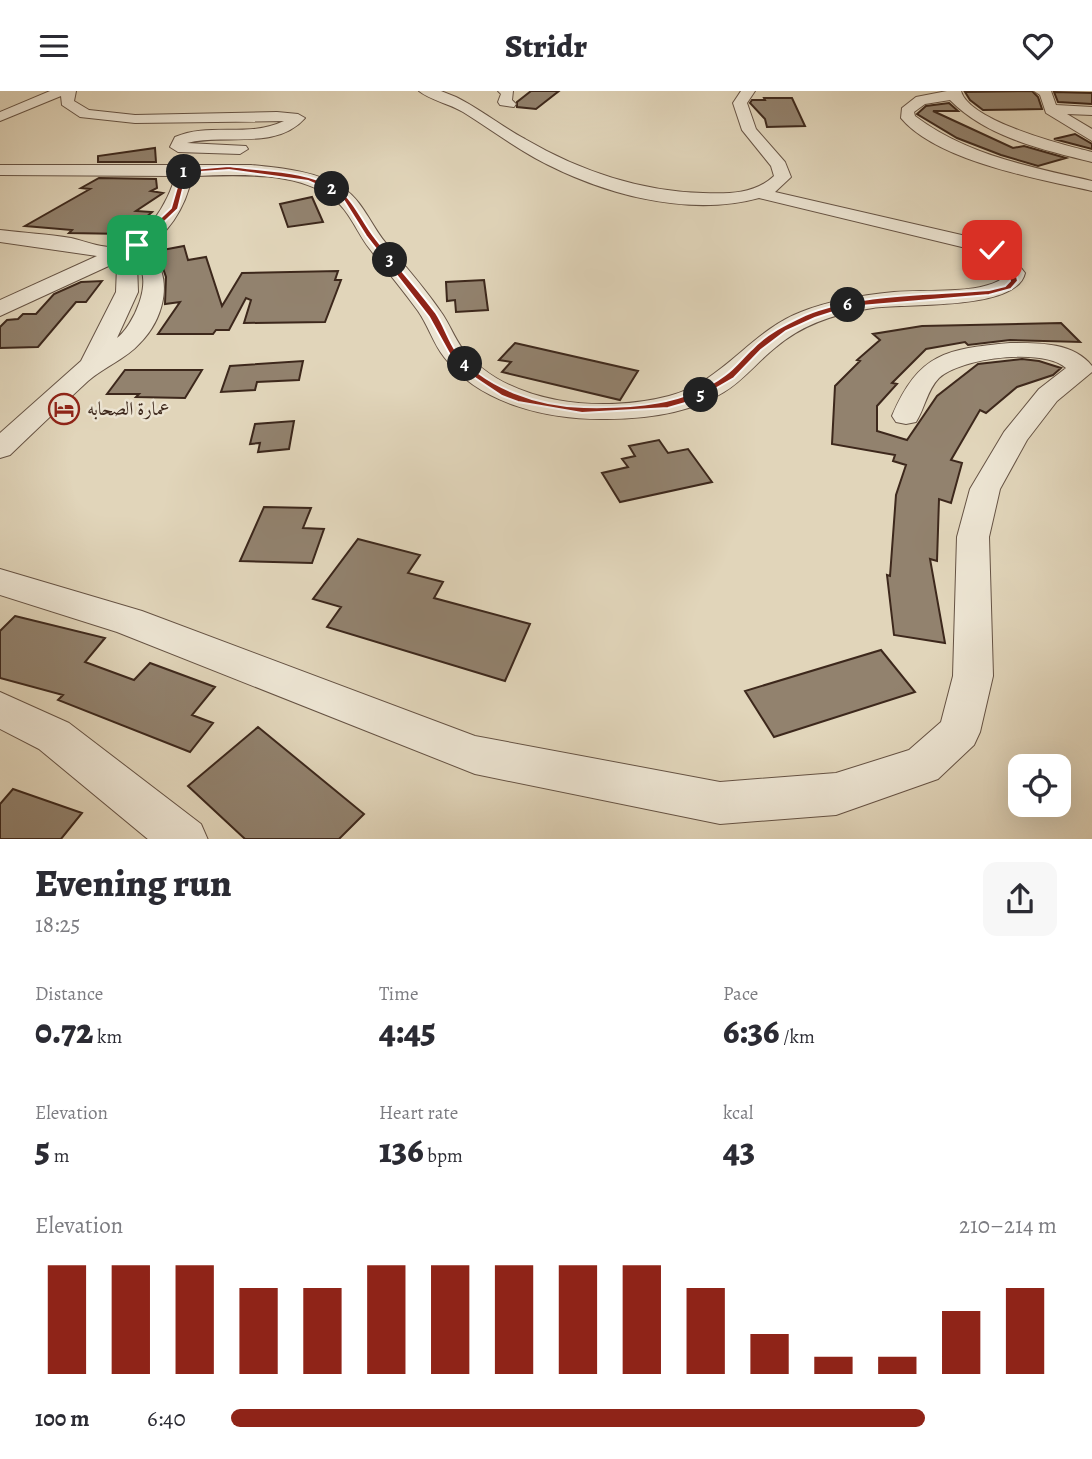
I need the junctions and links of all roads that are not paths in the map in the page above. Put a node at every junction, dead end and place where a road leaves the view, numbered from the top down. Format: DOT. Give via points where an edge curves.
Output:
graph roads {
  1 [pos="431,91"];
  2 [pos="748,91"];
  3 [pos="1041,91"];
  4 [pos="67,92"];
  5 [pos="954,94"];
  6 [pos="1050,110"];
  7 [pos="1092,111"];
  8 [pos="0,117"];
  9 [pos="1092,136"];
  10 [pos="240,149"];
  11 [pos="1092,157"];
  12 [pos="0,170"];
  13 [pos="185,171"];
  14 [pos="1092,186"];
  15 [pos="759,193"];
  16 [pos="0,236"];
  17 [pos="116,256"];
  18 [pos="129,275"];
  19 [pos="63,281"];
  20 [pos="0,309"];
  21 [pos="94,363"];
  22 [pos="906,416"];
  23 [pos="0,449"];
  24 [pos="0,582"];
  25 [pos="0,709"];
  26 [pos="185,839"];
  1 -- 15 [label="street" via="593,181 696,199"];
  2 -- 15 [label="street" via="740,103 750,130 779,165 783,177"];
  3 -- 6 [label="street" via="1046,93"];
  4 -- 8 [label="street"];
  4 -- 10 [label="street" via="67,102 85,114 135,119 298,118 289,127 260,133 187,137 178,147"];
  5 -- 11 [label="street" via="964,107 993,123 1046,145"];
  5 -- 14 [label="street" via="921,100 907,111 908,118 978,155"];
  6 -- 7 [label="street"];
  6 -- 9 [label="street"];
  12 -- 13 [label="street"];
  13 -- 15 [label="street" via="251,171 310,180 333,189 347,199 433,316 453,353 506,393 560,408 668,405 693,398 730,376 757,348 812,316 848,305 989,293 1008,288 1014,281 1012,265 992,250 972,243"];
  13 -- 17 [label="street" via="174,209 137,245"];
  16 -- 17 [label="street" via="69,244"];
  17 -- 18 [label="street" via="127,265"];
  17 -- 19 [label="street"];
  17 -- 21 [label="street" via="152,264 150,304 132,338"];
  18 -- 19 [label="street" via="108,273"];
  18 -- 21 [label="street" via="121,310"];
  19 -- 20 [label="street"];
  21 -- 23 [label="street"];
  22 -- 24 [label="street" via="918,387 945,362 1044,350 1070,356 1081,369 1048,395 1014,438 985,489 973,537 973,676 960,732 923,765 836,794 719,803 475,755 129,621"];
  25 -- 26 [label="street" via="54,736"];
}
